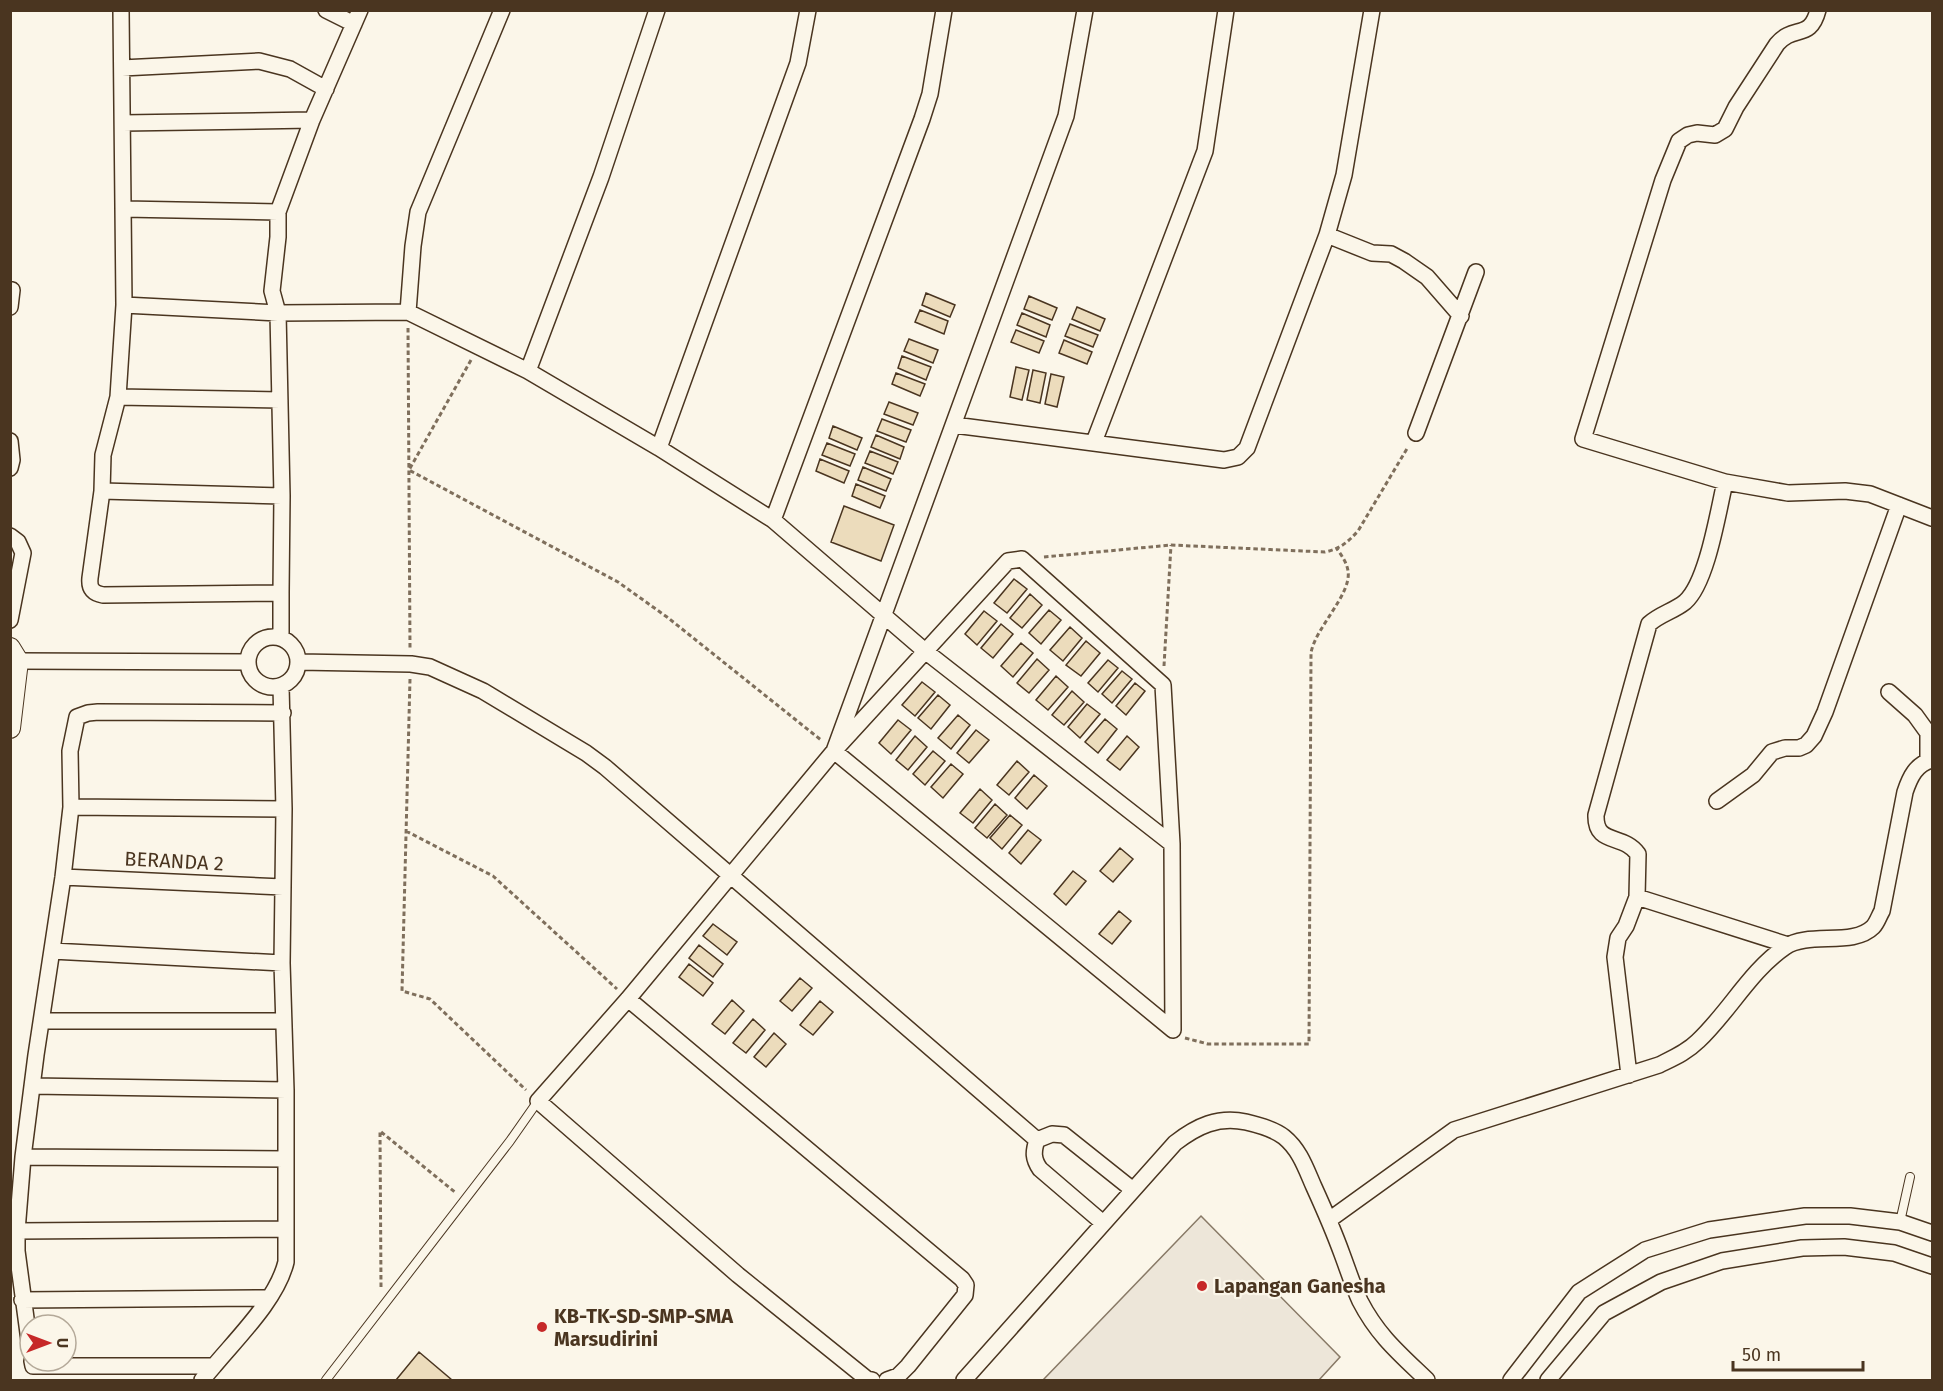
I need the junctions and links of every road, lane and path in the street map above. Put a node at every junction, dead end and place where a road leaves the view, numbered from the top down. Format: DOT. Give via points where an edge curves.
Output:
graph roads {
  1 [pos="121,10"];
  2 [pos="326,10"];
  3 [pos="502,10"];
  4 [pos="657,10"];
  5 [pos="808,10"];
  6 [pos="944,10"];
  7 [pos="1085,10"];
  8 [pos="1226,10"];
  9 [pos="1372,10"];
  10 [pos="1818,10"];
  11 [pos="357,17"];
  12 [pos="122,68"];
  13 [pos="326,89"];
  14 [pos="312,120"];
  15 [pos="123,123"];
  16 [pos="124,209"];
  17 [pos="278,212"];
  18 [pos="1327,235"];
  19 [pos="1476,272"];
  20 [pos="12,290"];
  21 [pos="124,305"];
  22 [pos="10,307"];
  23 [pos="408,312"];
  24 [pos="278,313"];
  25 [pos="1461,316"];
  26 [pos="478,347"];
  27 [pos="528,371"];
  28 [pos="118,397"];
  29 [pos="280,400"];
  30 [pos="954,425"];
  31 [pos="1416,433"];
  32 [pos="10,441"];
  33 [pos="1094,442"];
  34 [pos="659,448"];
  35 [pos="10,468"];
  36 [pos="409,470"];
  37 [pos="1725,482"];
  38 [pos="102,491"];
  39 [pos="282,496"];
  40 [pos="1899,505"];
  41 [pos="1932,518"];
  42 [pos="773,520"];
  43 [pos="10,536"];
  44 [pos="1171,545"];
  45 [pos="1337,549"];
  46 [pos="1022,559"];
  47 [pos="281,593"];
  48 [pos="883,614"];
  49 [pos="10,620"];
  50 [pos="281,638"];
  51 [pos="925,651"];
  52 [pos="14,654"];
  53 [pos="248,662"];
  54 [pos="298,662"];
  55 [pos="411,664"];
  56 [pos="1163,685"];
  57 [pos="281,686"];
  58 [pos="1889,692"];
  59 [pos="283,713"];
  60 [pos="10,728"];
  61 [pos="834,751"];
  62 [pos="1930,760"];
  63 [pos="1717,801"];
  64 [pos="71,807"];
  65 [pos="284,809"];
  66 [pos="406,831"];
  67 [pos="1172,844"];
  68 [pos="730,875"];
  69 [pos="63,877"];
  70 [pos="283,887"];
  71 [pos="1637,897"];
  72 [pos="1788,945"];
  73 [pos="52,951"];
  74 [pos="282,963"];
  75 [pos="628,999"];
  76 [pos="42,1021"];
  77 [pos="283,1021"];
  78 [pos="1173,1030"];
  79 [pos="1629,1075"];
  80 [pos="32,1086"];
  81 [pos="286,1090"];
  82 [pos="538,1101"];
  83 [pos="1037,1140"];
  84 [pos="23,1157"];
  85 [pos="286,1159"];
  86 [pos="1910,1177"];
  87 [pos="1133,1190"];
  88 [pos="464,1200"];
  89 [pos="1329,1220"];
  90 [pos="1900,1222"];
  91 [pos="1103,1223"];
  92 [pos="286,1229"];
  93 [pos="17,1231"];
  94 [pos="1932,1233"];
  95 [pos="1932,1266"];
  96 [pos="269,1298"];
  97 [pos="22,1300"];
  98 [pos="381,1308"];
  99 [pos="24,1313"];
  100 [pos="214,1366"];
  101 [pos="78,1368"];
  102 [pos="202,1380"];
  103 [pos="326,1380"];
  104 [pos="872,1380"];
  105 [pos="887,1380"];
  106 [pos="964,1380"];
  107 [pos="1427,1380"];
  108 [pos="1511,1380"];
  109 [pos="1548,1380"];
  1 -- 12 [label="street"];
  2 -- 11 [label="street"];
  3 -- 23 [label="street" via="418,212"];
  4 -- 27 [label="street"];
  5 -- 34 [label="street" via="798,63"];
  6 -- 42 [label="street" via="922,119"];
  7 -- 30 [label="street" via="1066,116"];
  8 -- 33 [label="street" via="1202,159"];
  9 -- 18 [label="street" via="1344,176"];
  10 -- 37 [label="street" via="1813,25 1785,35 1777,44 1725,129 1715,135 1697,133 1679,141 1663,180 1583,439"];
  11 -- 13 [label="street"];
  12 -- 13 [label="street" via="260,61 290,69"];
  12 -- 15 [label="street"];
  13 -- 14 [label="street"];
  14 -- 15 [label="street"];
  14 -- 17 [label="street"];
  15 -- 16 [label="street"];
  16 -- 17 [label="street"];
  16 -- 21 [label="street"];
  17 -- 24 [label="street" via="272,291"];
  18 -- 25 [label="street" via="1404,261 1427,277"];
  18 -- 33 [label="street" via="1248,448 1238,457 1224,460"];
  19 -- 25 [label="street"];
  20 -- 22 [label="street"];
  21 -- 24 [label="street"];
  21 -- 28 [label="street"];
  23 -- 24 [label="street"];
  23 -- 26 [label="street"];
  23 -- 36 [label="path"];
  24 -- 29 [label="street"];
  25 -- 31 [label="street"];
  26 -- 27 [label="street"];
  26 -- 36 [label="path"];
  27 -- 34 [label="street"];
  28 -- 29 [label="street"];
  28 -- 38 [label="street" via="103,454"];
  29 -- 39 [label="street"];
  30 -- 33 [label="street"];
  30 -- 48 [label="street"];
  31 -- 45 [label="path" via="1358,531"];
  32 -- 35 [label="street"];
  34 -- 42 [label="street"];
  36 -- 55 [label="path"];
  36 -- 61 [label="path" via="618,582"];
  37 -- 40 [label="street" via="1788,493 1870,494"];
  37 -- 71 [label="street" via="1698,584 1686,601 1649,624 1596,815 1601,834 1628,844 1638,854"];
  38 -- 39 [label="street"];
  38 -- 47 [label="street" via="90,578 94,592"];
  39 -- 47 [label="street"];
  40 -- 41 [label="street"];
  40 -- 63 [label="street" via="1814,736 1799,748 1772,752 1753,776"];
  42 -- 48 [label="street"];
  43 -- 49 [label="street" via="23,553"];
  44 -- 45 [label="path" via="1325,552"];
  44 -- 46 [label="path"];
  44 -- 56 [label="path"];
  45 -- 78 [label="path" via="1346,562 1348,579 1311,653 1309,1044 1208,1044 1188,1040"];
  46 -- 51 [label="street" via="1008,561"];
  46 -- 56 [label="street"];
  47 -- 50 [label="street"];
  48 -- 51 [label="street"];
  48 -- 61 [label="street"];
  50 -- 53 [label="street" via="258,642"];
  50 -- 54 [label="street" via="294,647"];
  51 -- 61 [label="street"];
  51 -- 67 [label="street"];
  52 -- 53 [label="street"];
  52 -- 60 [label="street"];
  53 -- 57 [label="street" via="259,683"];
  54 -- 55 [label="street"];
  54 -- 57 [label="street" via="294,677"];
  55 -- 66 [label="path"];
  55 -- 68 [label="street" via="483,691 586,753"];
  56 -- 67 [label="street"];
  57 -- 59 [label="street"];
  58 -- 62 [label="street" via="1928,733"];
  59 -- 64 [label="street" via="80,715 70,751"];
  59 -- 65 [label="street"];
  61 -- 68 [label="street"];
  61 -- 78 [label="street"];
  62 -- 72 [label="street" via="1910,777 1882,911 1873,927 1861,935"];
  64 -- 65 [label="street"];
  64 -- 69 [label="street"];
  65 -- 70 [label="street"];
  66 -- 75 [label="path" via="493,876"];
  66 -- 82 [label="path" via="402,991 430,999"];
  67 -- 78 [label="street"];
  68 -- 75 [label="street"];
  68 -- 83 [label="street"];
  69 -- 70 [label="street, BERANDA 2"];
  69 -- 73 [label="street"];
  70 -- 74 [label="street"];
  71 -- 72 [label="street"];
  71 -- 79 [label="street" via="1617,938 1615,957"];
  72 -- 79 [label="street" via="1769,959 1697,1042 1680,1055"];
  73 -- 74 [label="street"];
  73 -- 76 [label="street"];
  74 -- 77 [label="street"];
  75 -- 82 [label="street"];
  75 -- 105 [label="street" via="962,1279 965,1295 908,1366"];
  76 -- 77 [label="street"];
  76 -- 80 [label="street"];
  77 -- 81 [label="street"];
  79 -- 89 [label="street" via="1454,1130"];
  80 -- 81 [label="street"];
  80 -- 84 [label="street"];
  81 -- 85 [label="street"];
  82 -- 88 [label="lane"];
  82 -- 104 [label="street" via="738,1275"];
  83 -- 87 [label="street" via="1052,1134 1064,1135"];
  83 -- 91 [label="street" via="1034,1161 1040,1169"];
  84 -- 85 [label="street"];
  84 -- 93 [label="street"];
  85 -- 92 [label="street"];
  86 -- 90 [label="lane"];
  87 -- 89 [label="street" via="1175,1143 1193,1129 1212,1122 1239,1121 1263,1126 1294,1147 1305,1163"];
  87 -- 91 [label="street"];
  88 -- 98 [label="lane"];
  88 -- 98 [label="path" via="380,1131"];
  89 -- 107 [label="street" via="1370,1319"];
  90 -- 94 [label="street"];
  90 -- 108 [label="street" via="1805,1216 1709,1230 1645,1251 1579,1292"];
  91 -- 106 [label="street"];
  92 -- 93 [label="street"];
  92 -- 96 [label="street" via="286,1262 282,1278"];
  93 -- 97 [label="street"];
  95 -- 109 [label="street" via="1894,1253 1844,1247 1802,1248 1722,1261 1661,1282 1604,1313"];
  96 -- 97 [label="street"];
  96 -- 100 [label="street"];
  97 -- 99 [label="street"];
  98 -- 103 [label="lane"];
  100 -- 101 [label="street"];
  100 -- 102 [label="street"];
}
